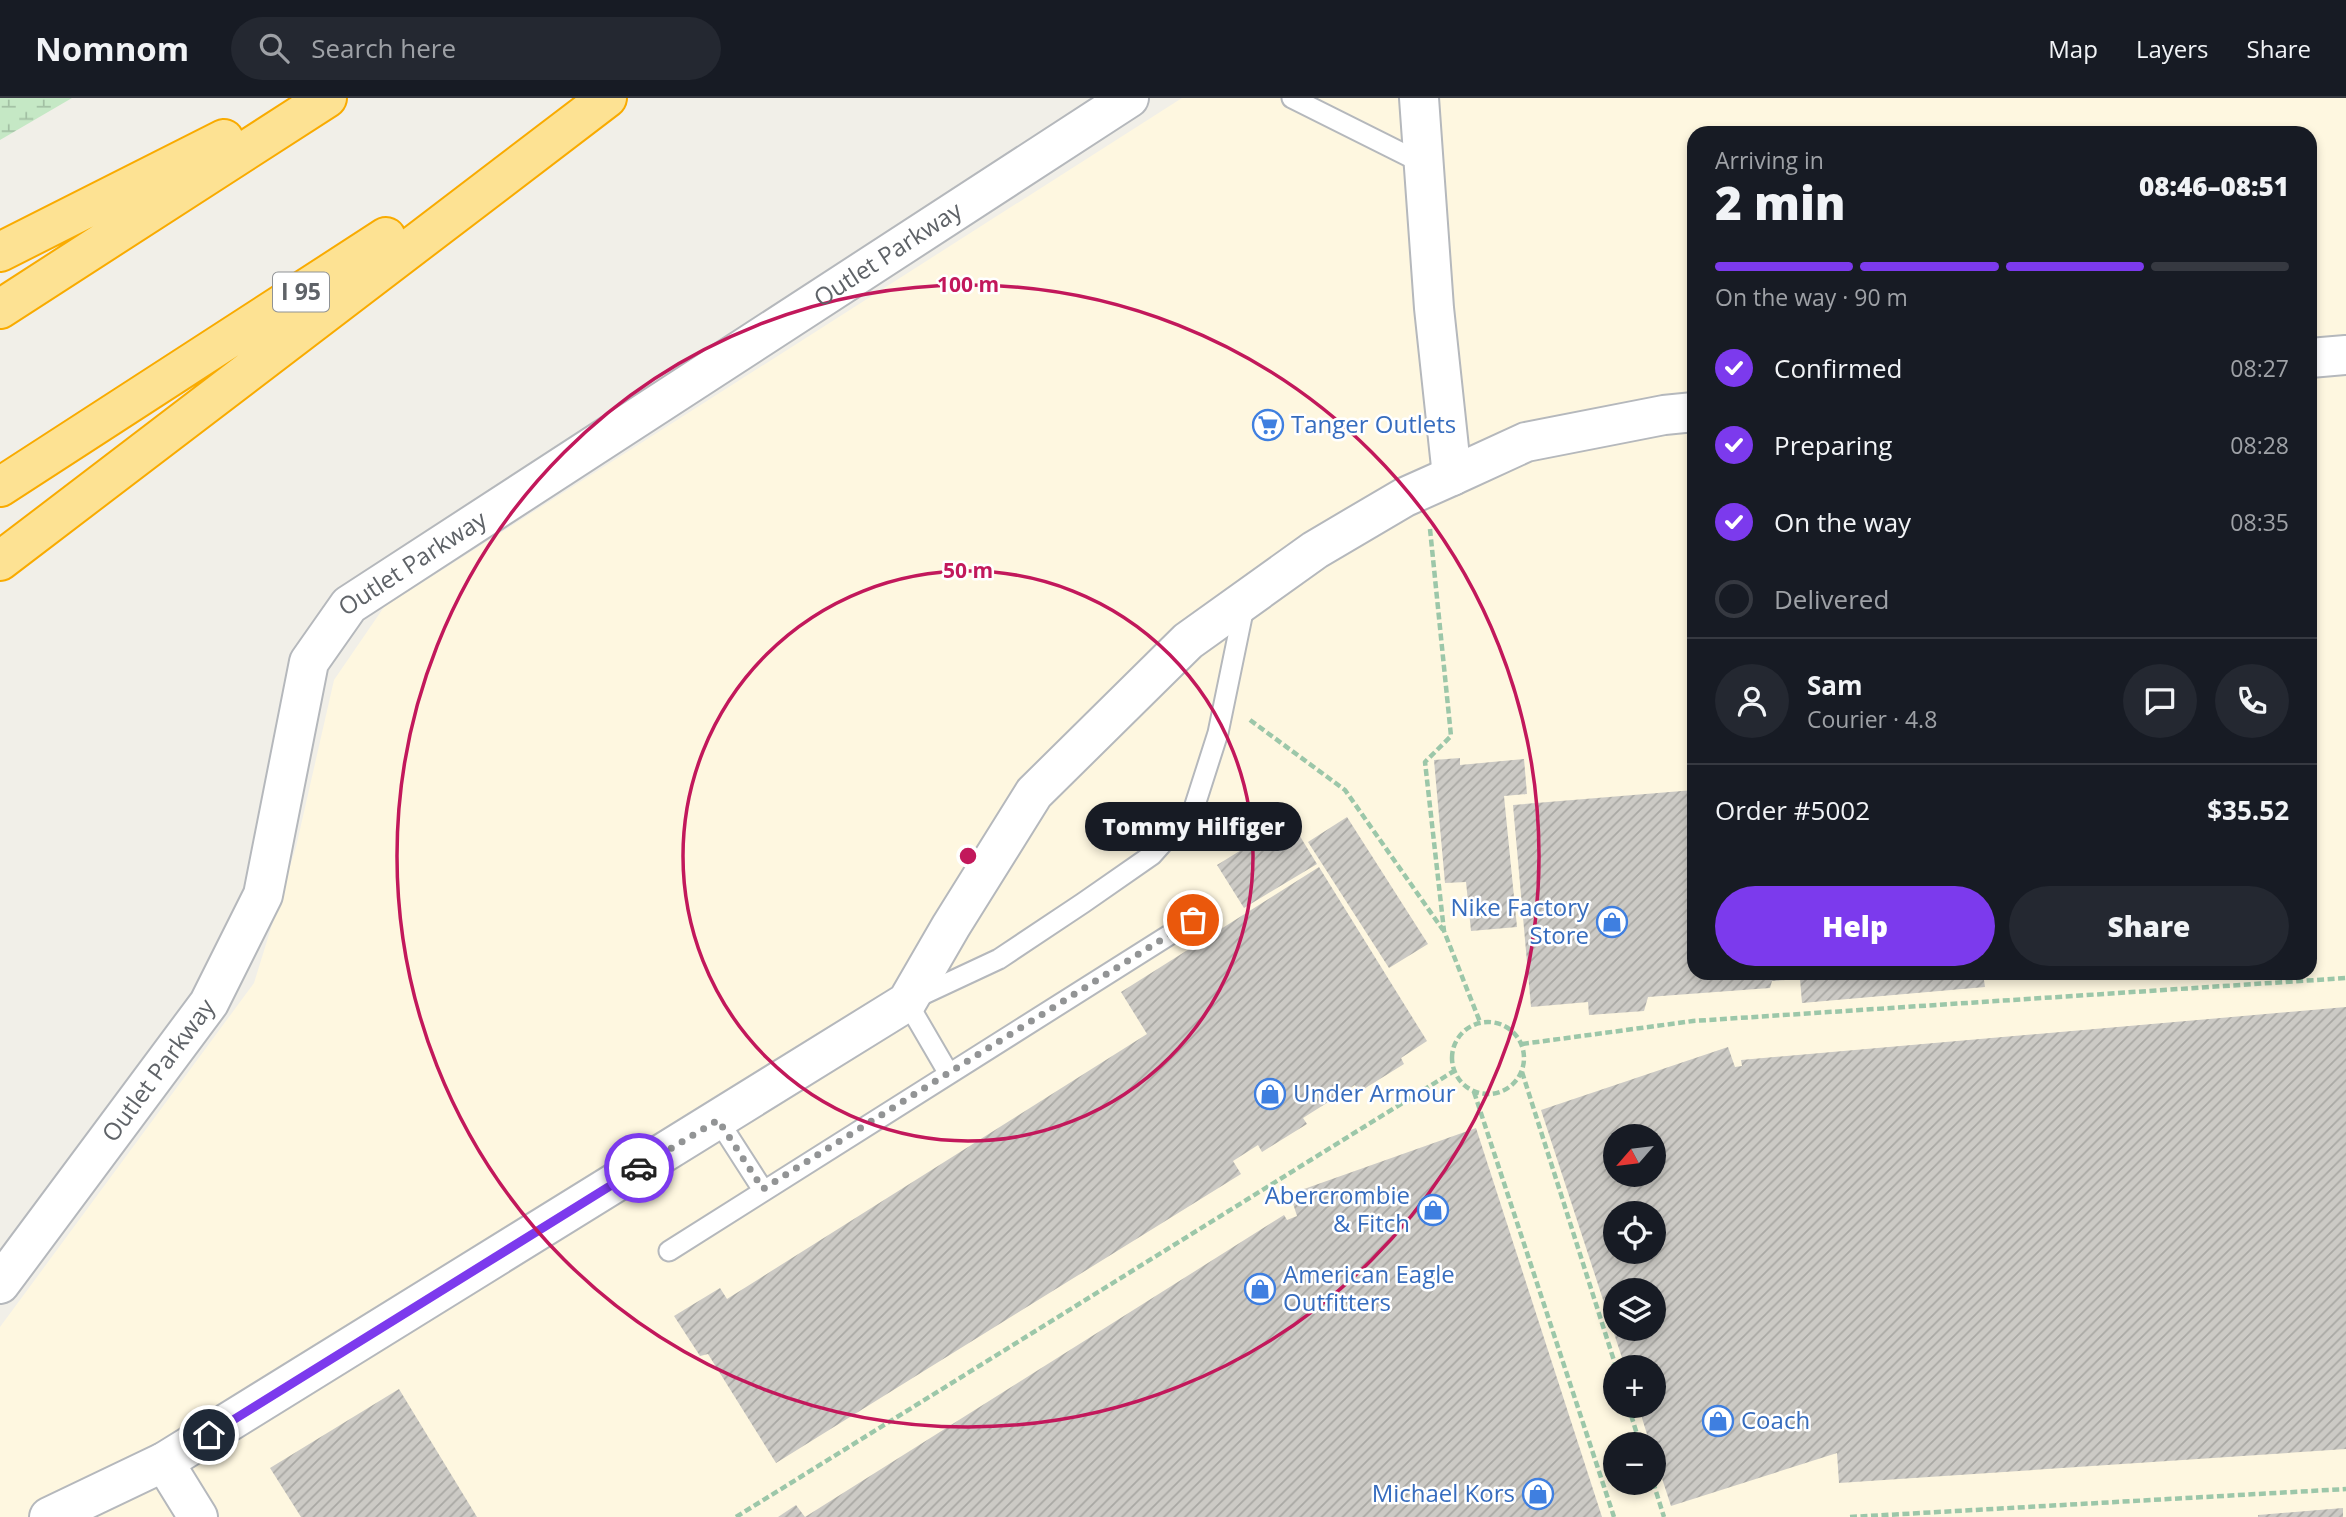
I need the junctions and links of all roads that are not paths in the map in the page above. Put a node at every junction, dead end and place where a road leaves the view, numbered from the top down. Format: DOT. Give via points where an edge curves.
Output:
graph roads {
  1 [pos="304,98"];
  2 [pos="327,98"];
  3 [pos="605,98"];
  4 [pos="1129,98"];
  5 [pos="1292,98"];
  6 [pos="1419,98"];
  7 [pos="1424,164"];
  8 [pos="0,252"];
  9 [pos="0,309"];
  10 [pos="2346,355"];
  11 [pos="2317,357"];
  12 [pos="1687,413"];
  13 [pos="1439,482"];
  14 [pos="0,487"];
  15 [pos="0,561"];
  16 [pos="1245,600"];
  17 [pos="1193,920"];
  18 [pos="907,1002"];
  19 [pos="949,1074"];
  20 [pos="718,1120"];
  21 [pos="763,1189"];
  22 [pos="669,1251"];
  23 [pos="0,1284"];
  24 [pos="164,1462"];
  25 [pos="49,1517"];
  26 [pos="198,1517"];
  1 -- 8 [label="highway"];
  2 -- 9 [label="highway"];
  3 -- 14 [label="highway, I 95"];
  3 -- 15 [label="highway"];
  4 -- 23 [label="street, Outlet Parkway" via="349,605 309,662 264,895 209,1003"];
  5 -- 7 [label="lane"];
  6 -- 7 [label="street"];
  7 -- 13 [label="street"];
  10 -- 11 [label="street"];
  12 -- 13 [label="street" via="1526,442"];
  13 -- 16 [label="street" via="1315,550"];
  16 -- 18 [label="street" via="1188,641 1034,793"];
  16 -- 18 [label="lane" via="1218,733 1194,808 1152,855 999,959"];
  17 -- 19 [label="lane"];
  18 -- 19 [label="lane"];
  18 -- 20 [label="street"];
  19 -- 21 [label="lane"];
  20 -- 21 [label="lane"];
  20 -- 24 [label="street"];
  21 -- 22 [label="lane"];
  24 -- 25 [label="street"];
  24 -- 26 [label="street"];
}
